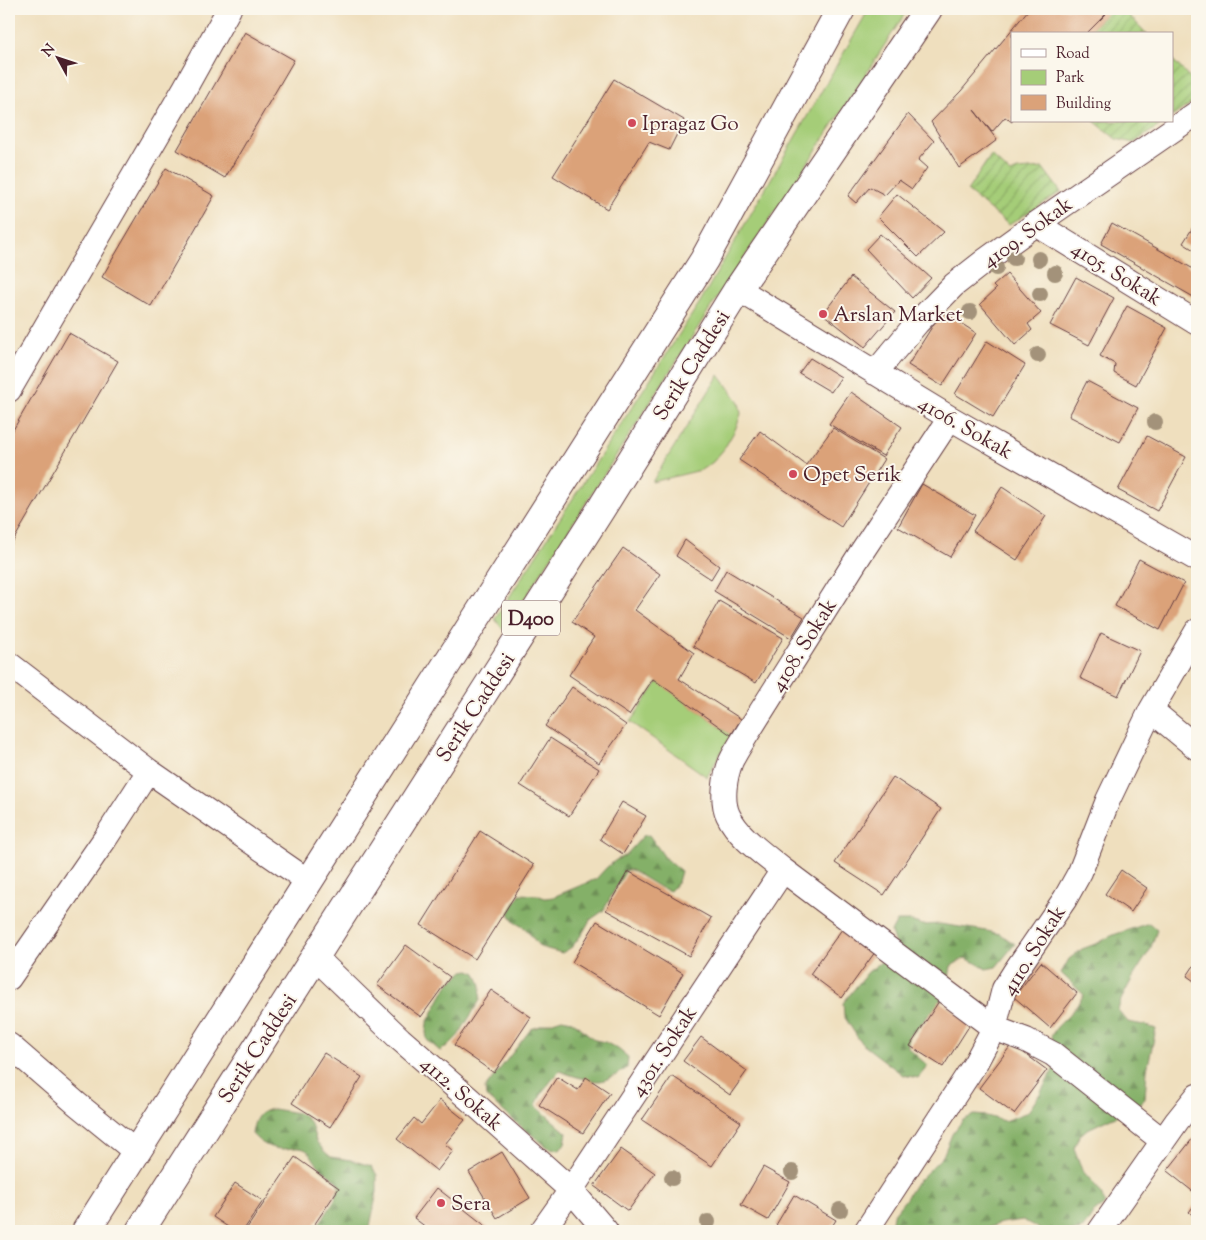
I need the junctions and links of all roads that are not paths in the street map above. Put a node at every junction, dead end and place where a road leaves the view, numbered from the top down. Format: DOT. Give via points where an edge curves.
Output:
graph roads {
  1 [pos="229,9"];
  2 [pos="841,9"];
  3 [pos="928,9"];
  4 [pos="1197,113"];
  5 [pos="1036,224"];
  6 [pos="738,289"];
  7 [pos="1197,323"];
  8 [pos="875,373"];
  9 [pos="9,390"];
  10 [pos="950,418"];
  11 [pos="1197,559"];
  12 [pos="1197,631"];
  13 [pos="9,664"];
  14 [pos="1151,710"];
  15 [pos="1197,748"];
  16 [pos="149,771"];
  17 [pos="783,870"];
  18 [pos="308,881"];
  19 [pos="315,957"];
  20 [pos="9,978"];
  21 [pos="994,1028"];
  22 [pos="9,1045"];
  23 [pos="1197,1096"];
  24 [pos="1163,1141"];
  25 [pos="136,1152"];
  26 [pos="571,1190"];
  27 [pos="86,1231"];
  28 [pos="140,1231"];
  29 [pos="542,1231"];
  30 [pos="606,1231"];
  31 [pos="866,1231"];
  32 [pos="1100,1231"];
  1 -- 9 [label="street"];
  2 -- 18 [label="highway, D400" via="704,260"];
  3 -- 6 [label="highway, Serik Caddesi / D400"];
  4 -- 5 [label="street, 4109. Sokak"];
  5 -- 7 [label="street, 4105. Sokak"];
  5 -- 8 [label="street, 4109. Sokak" via="954,286 917,323"];
  6 -- 8 [label="street, 4106. Sokak"];
  6 -- 19 [label="highway, Serik Caddesi / D400"];
  8 -- 10 [label="street, 4106. Sokak"];
  10 -- 11 [label="street, 4106. Sokak"];
  10 -- 17 [label="street, 4108. Sokak" via="731,761 725,780 727,813 754,846"];
  12 -- 14 [label="street, 4110. Sokak"];
  13 -- 16 [label="street"];
  14 -- 15 [label="street"];
  14 -- 21 [label="street, 4110. Sokak" via="1108,800 1080,872 1004,989"];
  16 -- 18 [label="street"];
  16 -- 20 [label="street"];
  17 -- 21 [label="street, 4108. Sokak"];
  17 -- 26 [label="street, 4301. Sokak"];
  18 -- 25 [label="highway, D400"];
  19 -- 26 [label="street, 4112. Sokak" via="400,1039"];
  19 -- 28 [label="highway, Serik Caddesi / D400"];
  21 -- 24 [label="street, 4108. Sokak" via="1053,1054"];
  21 -- 31 [label="street, 4110. Sokak" via="975,1064"];
  22 -- 25 [label="street"];
  23 -- 24 [label="street"];
  24 -- 32 [label="street"];
  25 -- 27 [label="highway, D400"];
  26 -- 29 [label="street, 4301. Sokak"];
  26 -- 30 [label="street, 4112. Sokak"];
}
